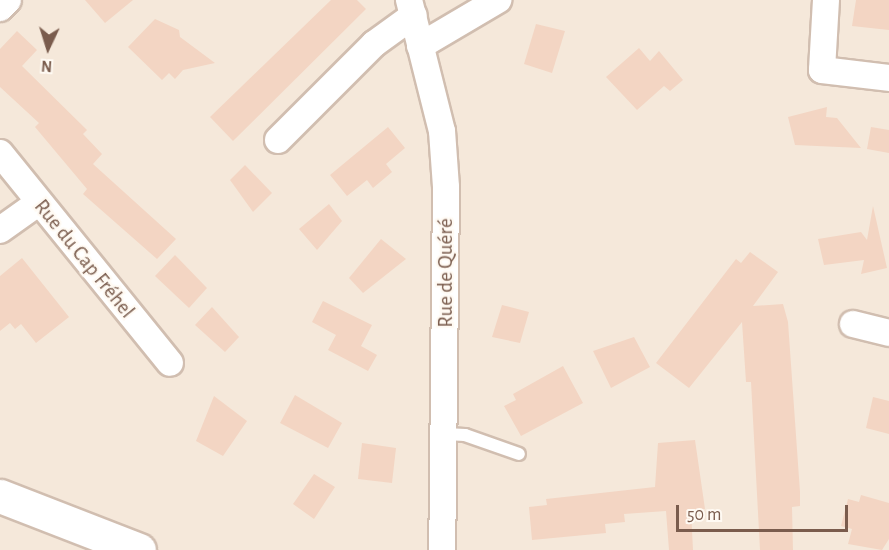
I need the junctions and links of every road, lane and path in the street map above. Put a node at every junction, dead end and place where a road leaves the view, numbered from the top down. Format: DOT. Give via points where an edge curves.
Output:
graph roads {
  1 [pos="8,0"];
  2 [pos="498,0"];
  3 [pos="826,0"];
  4 [pos="411,7"];
  5 [pos="0,8"];
  6 [pos="420,46"];
  7 [pos="889,78"];
  8 [pos="278,140"];
  9 [pos="0,153"];
  10 [pos="38,203"];
  11 [pos="0,230"];
  12 [pos="853,324"];
  13 [pos="889,333"];
  14 [pos="170,363"];
  15 [pos="445,434"];
  16 [pos="519,454"];
  17 [pos="0,496"];
  18 [pos="139,550"];
  19 [pos="442,550"];
  1 -- 5 [label="street"];
  2 -- 6 [label="street"];
  3 -- 7 [label="street" via="822,70"];
  4 -- 6 [label="street, Rue de Quéré"];
  4 -- 8 [label="street"];
  6 -- 15 [label="street, Rue de Quéré" via="442,131 446,187"];
  9 -- 10 [label="street, Rue du Cap Fréhel"];
  10 -- 11 [label="street"];
  10 -- 14 [label="street, Rue du Cap Fréhel"];
  12 -- 13 [label="street"];
  15 -- 16 [label="lane" via="465,435"];
  15 -- 19 [label="street, Rue de Quéré"];
  17 -- 18 [label="main road"];
}
